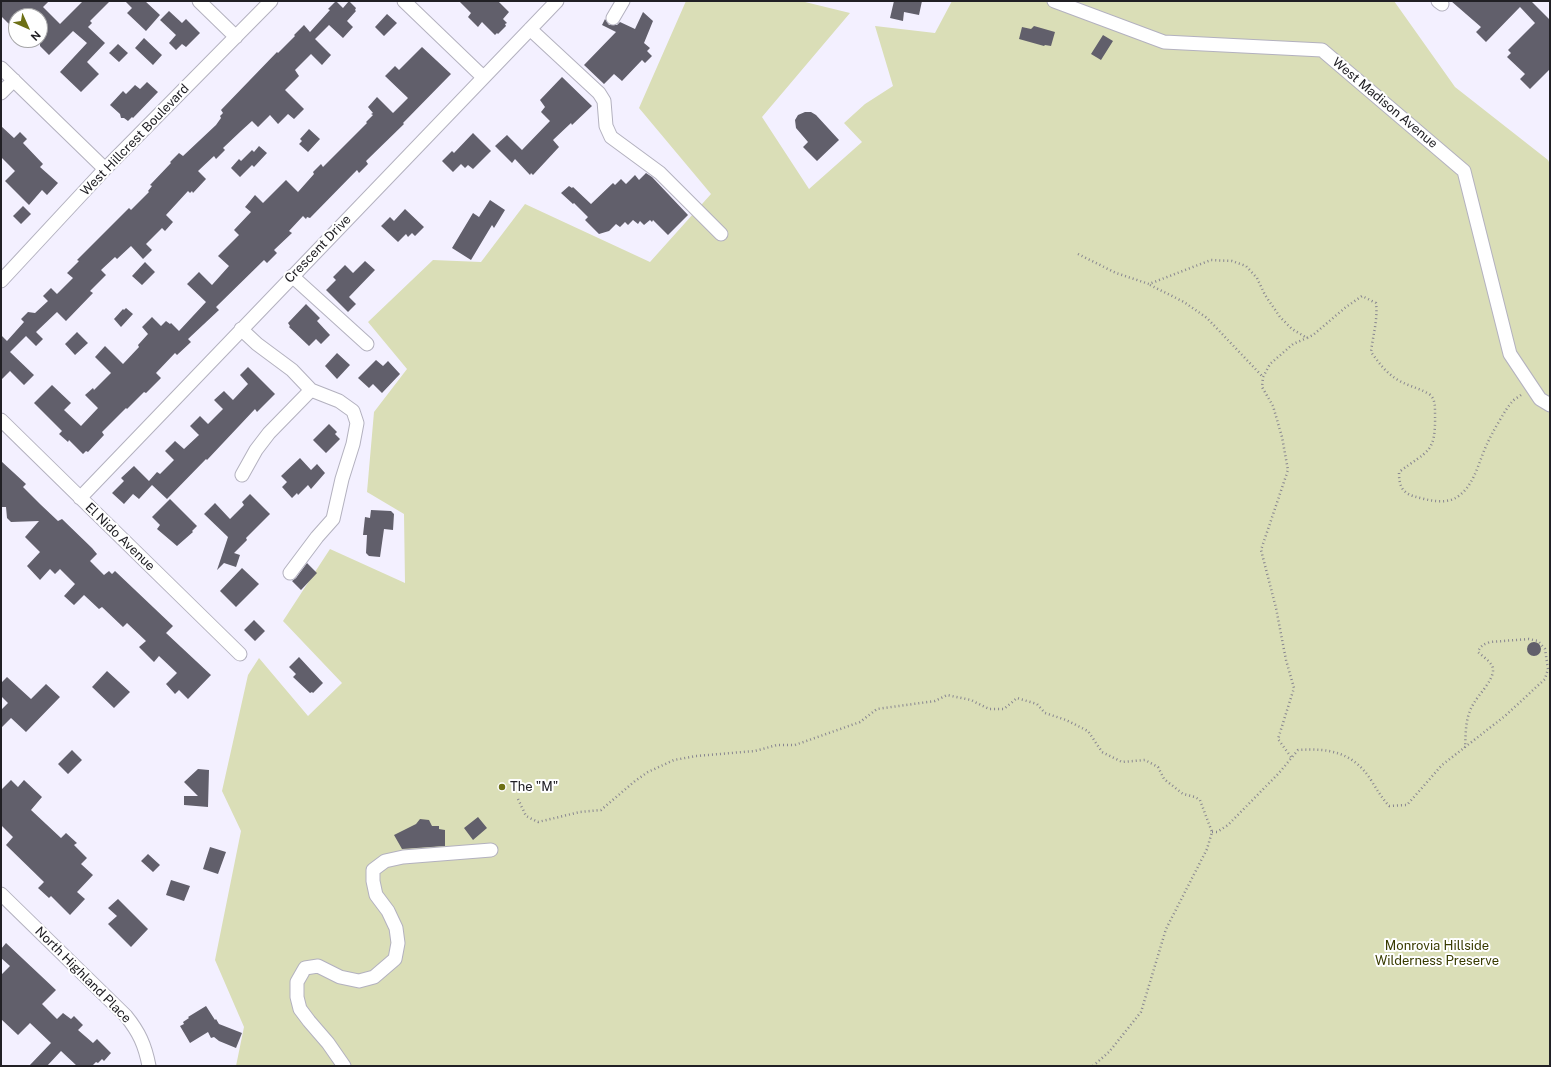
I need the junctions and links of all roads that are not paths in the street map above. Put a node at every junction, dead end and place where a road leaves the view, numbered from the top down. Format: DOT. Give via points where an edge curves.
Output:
graph roads {
  1 [pos="199,1"];
  2 [pos="271,1"];
  3 [pos="404,1"];
  4 [pos="557,1"];
  5 [pos="623,1"];
  6 [pos="1054,1"];
  7 [pos="613,18"];
  8 [pos="530,28"];
  9 [pos="236,37"];
  10 [pos="1,68"];
  11 [pos="483,78"];
  12 [pos="14,80"];
  13 [pos="1,93"];
  14 [pos="105,169"];
  15 [pos="721,234"];
  16 [pos="292,276"];
  17 [pos="1,281"];
  18 [pos="241,330"];
  19 [pos="367,344"];
  20 [pos="310,390"];
  21 [pos="1550,404"];
  22 [pos="1,420"];
  23 [pos="242,475"];
  24 [pos="80,498"];
  25 [pos="290,573"];
  26 [pos="240,654"];
  27 [pos="491,850"];
  28 [pos="1,894"];
  29 [pos="149,1066"];
  30 [pos="344,1066"];
  1 -- 9 [label="street"];
  2 -- 9 [label="street, West Hillcrest Boulevard"];
  3 -- 11 [label="street"];
  4 -- 8 [label="street, Crescent Drive"];
  5 -- 7 [label="street"];
  6 -- 21 [label="street, West Madison Avenue" via="1164,42 1322,50 1464,171 1510,354 1540,399"];
  8 -- 11 [label="street, Crescent Drive"];
  8 -- 15 [label="street" via="599,93 604,101 606,126 611,137 660,173"];
  9 -- 14 [label="street, West Hillcrest Boulevard"];
  10 -- 12 [label="street"];
  11 -- 16 [label="street, Crescent Drive"];
  12 -- 13 [label="street"];
  12 -- 14 [label="street"];
  14 -- 17 [label="street, West Hillcrest Boulevard"];
  16 -- 18 [label="street, Crescent Drive"];
  16 -- 19 [label="street"];
  18 -- 20 [label="street" via="292,370"];
  18 -- 24 [label="street, Crescent Drive"];
  20 -- 23 [label="street" via="269,433"];
  20 -- 25 [label="street" via="338,401 353,411 357,424 333,519"];
  22 -- 24 [label="street, El Nido Avenue"];
  24 -- 26 [label="street, El Nido Avenue"];
  27 -- 30 [label="street" via="403,857 385,861 372,870 373,881 376,894 396,928 398,943 395,959 374,977 358,980 340,977 318,966 305,968 297,982 300,1008"];
  28 -- 29 [label="street, North Highland Place" via="126,1016 137,1030"];
}
